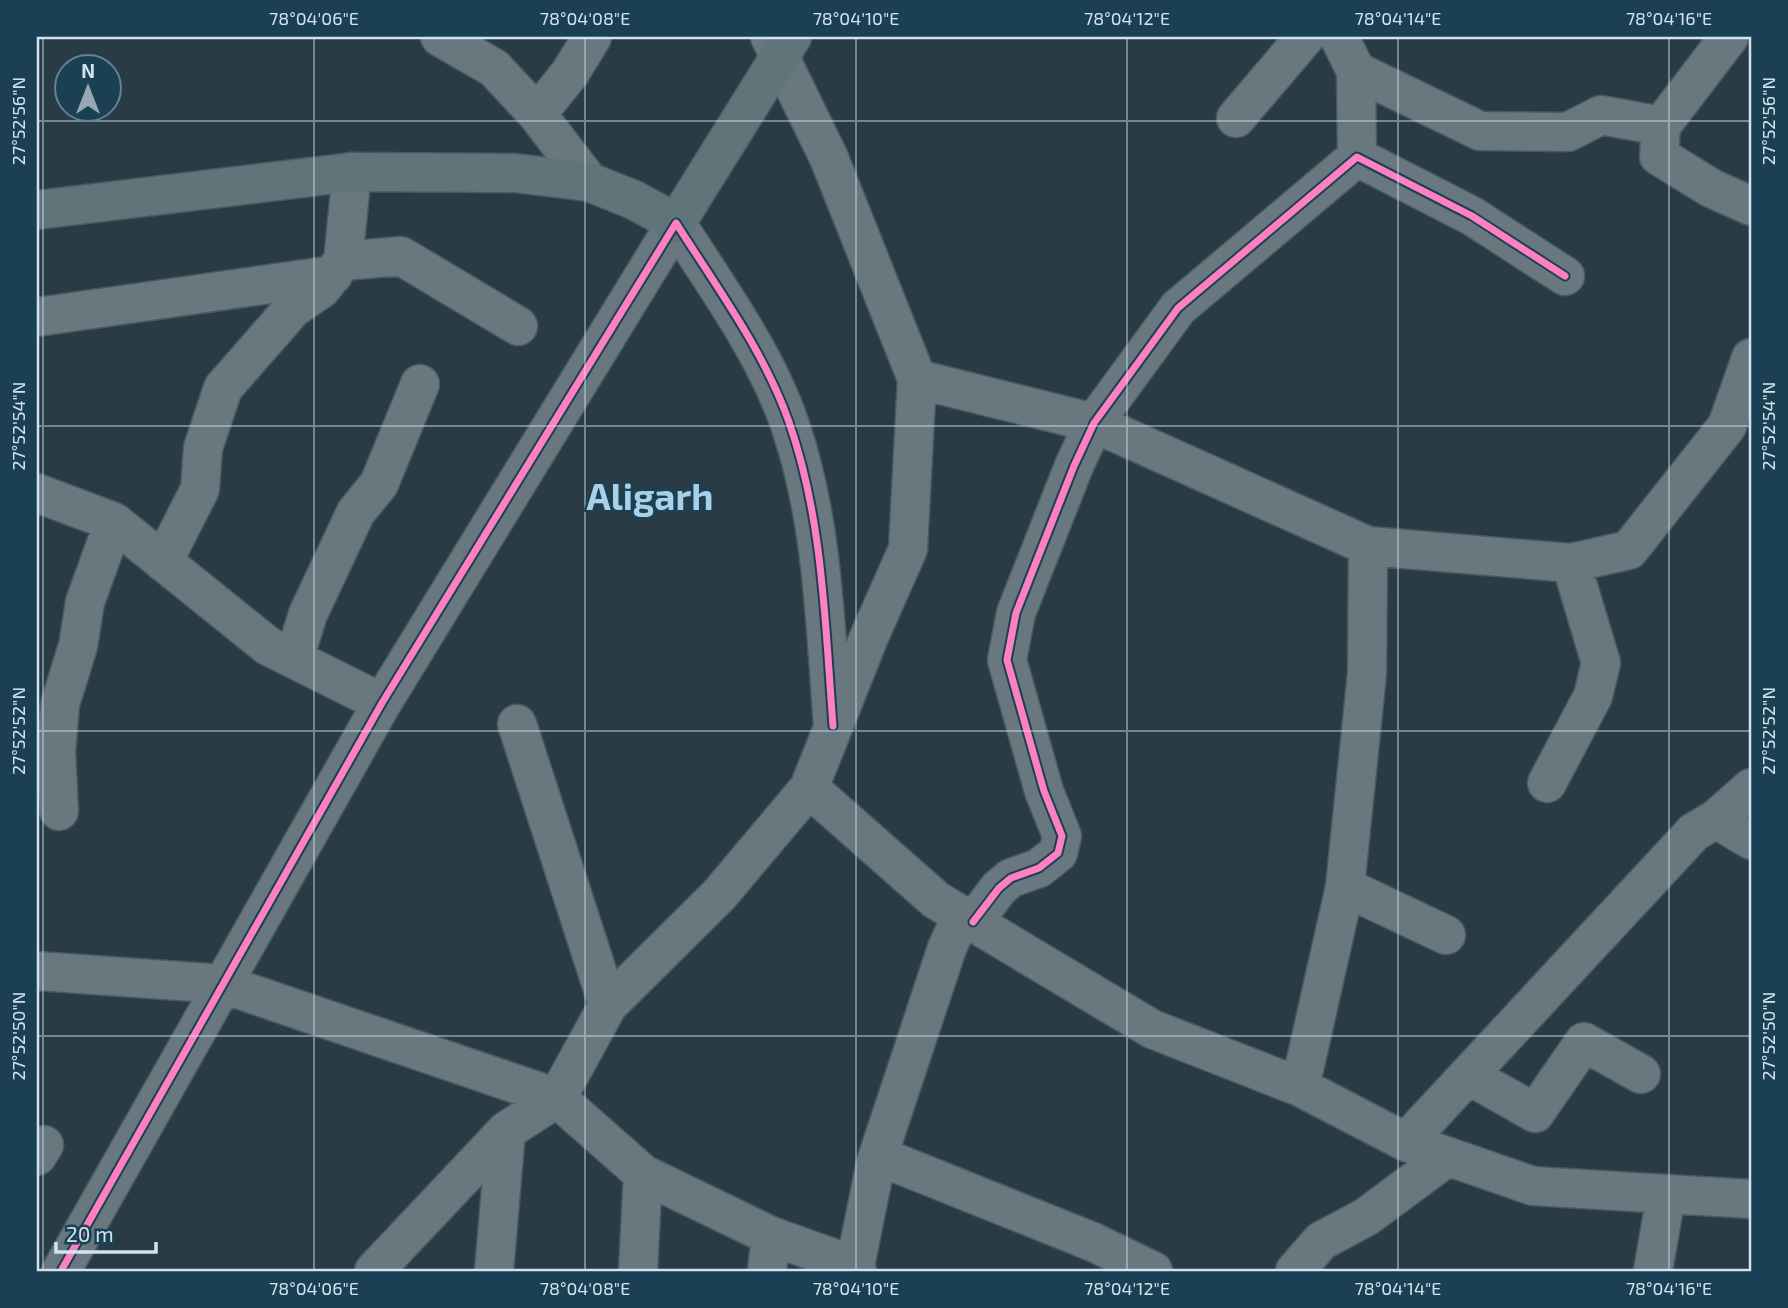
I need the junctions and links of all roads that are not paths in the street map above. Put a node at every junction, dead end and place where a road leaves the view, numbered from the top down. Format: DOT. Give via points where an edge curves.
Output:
graph roads {
  1 [pos="440,37"];
  2 [pos="592,37"];
  3 [pos="1306,37"];
  4 [pos="1339,37"];
  5 [pos="1729,37"];
  6 [pos="781,43"];
  7 [pos="1356,71"];
  8 [pos="537,114"];
  9 [pos="1236,118"];
  10 [pos="1661,126"];
  11 [pos="1357,157"];
  12 [pos="352,172"];
  13 [pos="589,182"];
  14 [pos="1751,206"];
  15 [pos="37,210"];
  16 [pos="676,223"];
  17 [pos="338,268"];
  18 [pos="1565,276"];
  19 [pos="37,317"];
  20 [pos="518,326"];
  21 [pos="1751,358"];
  22 [pos="917,379"];
  23 [pos="420,384"];
  24 [pos="1094,423"];
  25 [pos="37,493"];
  26 [pos="114,522"];
  27 [pos="1368,546"];
  28 [pos="163,562"];
  29 [pos="1571,563"];
  30 [pos="294,659"];
  31 [pos="382,703"];
  32 [pos="517,724"];
  33 [pos="833,726"];
  34 [pos="1547,783"];
  35 [pos="809,788"];
  36 [pos="1751,788"];
  37 [pos="59,811"];
  38 [pos="1716,819"];
  39 [pos="1751,840"];
  40 [pos="1345,887"];
  41 [pos="968,919"];
  42 [pos="1446,935"];
  43 [pos="37,971"];
  44 [pos="223,984"];
  45 [pos="608,1004"];
  46 [pos="1641,1074"];
  47 [pos="1468,1075"];
  48 [pos="1300,1087"];
  49 [pos="557,1098"];
  50 [pos="506,1131"];
  51 [pos="1406,1142"];
  52 [pos="1447,1157"];
  53 [pos="876,1162"];
  54 [pos="643,1174"];
  55 [pos="1666,1195"];
  56 [pos="1751,1199"];
  57 [pos="769,1253"];
  58 [pos="856,1269"];
  59 [pos="61,1271"];
  60 [pos="374,1271"];
  61 [pos="494,1271"];
  62 [pos="638,1271"];
  63 [pos="1153,1271"];
  64 [pos="1295,1271"];
  65 [pos="1653,1271"];
  1 -- 8 [label="street" via="494,68"];
  2 -- 8 [label="street"];
  3 -- 9 [label="street"];
  4 -- 7 [label="street"];
  5 -- 10 [label="street"];
  6 -- 16 [label="main road"];
  6 -- 22 [label="street"];
  7 -- 10 [label="street" via="1480,131 1568,132 1601,115"];
  7 -- 11 [label="street"];
  8 -- 13 [label="street"];
  10 -- 14 [label="street" via="1659,156"];
  11 -- 18 [label="street" via="1472,216"];
  11 -- 24 [label="street" via="1178,307"];
  12 -- 13 [label="main road" via="515,173"];
  12 -- 15 [label="main road"];
  12 -- 17 [label="street"];
  13 -- 16 [label="main road"];
  16 -- 31 [label="street"];
  16 -- 33 [label="street" via="751,344 789,421 817,525"];
  17 -- 19 [label="street"];
  17 -- 20 [label="street" via="401,257"];
  17 -- 28 [label="street" via="321,289 293,308 223,388 203,448 200,489"];
  21 -- 29 [label="street" via="1727,426 1629,550"];
  22 -- 24 [label="street"];
  22 -- 33 [label="street" via="908,549"];
  23 -- 30 [label="street" via="379,484 356,512 308,614"];
  24 -- 27 [label="street"];
  24 -- 41 [label="street" via="1016,613 1007,660 1062,836 1058,853 1039,869 1011,878"];
  25 -- 26 [label="street"];
  26 -- 28 [label="street"];
  26 -- 37 [label="street" via="85,602 78,646 60,704 56,752"];
  27 -- 29 [label="street"];
  27 -- 40 [label="street" via="1367,673"];
  28 -- 30 [label="street" via="268,646"];
  29 -- 34 [label="street" via="1601,663 1593,696"];
  30 -- 31 [label="street"];
  31 -- 44 [label="street"];
  32 -- 45 [label="street"];
  33 -- 35 [label="street"];
  35 -- 41 [label="street" via="936,900"];
  35 -- 45 [label="street" via="719,895"];
  36 -- 38 [label="street"];
  38 -- 39 [label="street"];
  38 -- 47 [label="street" via="1694,832"];
  40 -- 42 [label="street"];
  40 -- 48 [label="street"];
  41 -- 48 [label="street" via="1152,1029"];
  41 -- 53 [label="street" via="947,948"];
  43 -- 44 [label="street"];
  44 -- 49 [label="street"];
  44 -- 59 [label="street"];
  45 -- 49 [label="street"];
  46 -- 47 [label="street" via="1584,1042 1535,1113"];
  47 -- 51 [label="street"];
  48 -- 51 [label="street"];
  49 -- 50 [label="street"];
  49 -- 54 [label="street"];
  50 -- 60 [label="street"];
  50 -- 61 [label="street"];
  51 -- 52 [label="street"];
  52 -- 55 [label="street" via="1533,1186"];
  52 -- 64 [label="street" via="1366,1217 1321,1241"];
  53 -- 58 [label="street"];
  53 -- 63 [label="street" via="896,1163"];
  54 -- 57 [label="street"];
  54 -- 62 [label="street"];
  55 -- 56 [label="street"];
  55 -- 65 [label="street"];
  57 -- 58 [label="street"];
}
